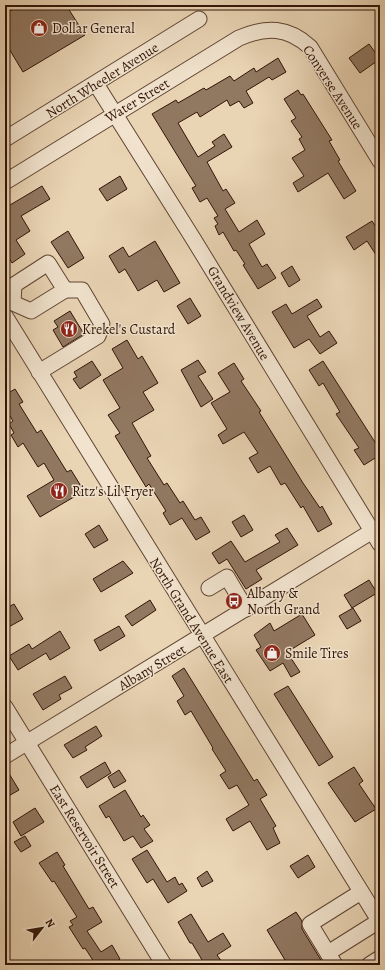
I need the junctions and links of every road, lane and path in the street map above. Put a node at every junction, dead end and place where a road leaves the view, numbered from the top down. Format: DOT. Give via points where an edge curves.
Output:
graph roads {
  1 [pos="199,19"];
  2 [pos="274,30"];
  3 [pos="96,84"];
  4 [pos="114,114"];
  5 [pos="5,139"];
  6 [pos="380,161"];
  7 [pos="5,182"];
  8 [pos="65,290"];
  9 [pos="9,305"];
  10 [pos="5,316"];
  11 [pos="39,372"];
  12 [pos="376,529"];
  13 [pos="380,544"];
  14 [pos="209,588"];
  15 [pos="246,609"];
  16 [pos="202,636"];
  17 [pos="5,707"];
  18 [pos="27,743"];
  19 [pos="5,756"];
  20 [pos="361,892"];
  21 [pos="380,921"];
  22 [pos="380,958"];
  23 [pos="332,959"];
  24 [pos="164,965"];
  25 [pos="369,965"];
  1 -- 3 [label="street, North Wheeler Avenue"];
  2 -- 4 [label="street, Water Street" via="253,32 239,38"];
  2 -- 6 [label="street, Converse Avenue" via="290,33 310,47"];
  3 -- 4 [label="street, Grandview Avenue"];
  3 -- 5 [label="street, North Wheeler Avenue"];
  4 -- 7 [label="street, Water Street"];
  4 -- 12 [label="street, Grandview Avenue"];
  8 -- 9 [label="street" via="31,310"];
  8 -- 9 [label="street" via="48,263 14,284"];
  8 -- 11 [label="street" via="82,290 102,324 98,336"];
  10 -- 11 [label="street, North Grand Avenue East"];
  11 -- 16 [label="street, North Grand Avenue East"];
  12 -- 13 [label="street, Grandview Avenue"];
  12 -- 15 [label="street, Albany Street"];
  14 -- 15 [label="street" via="226,577"];
  15 -- 16 [label="street, Albany Street"];
  16 -- 18 [label="street, Albany Street"];
  16 -- 20 [label="street, North Grand Avenue East"];
  17 -- 18 [label="street, East Reservoir Street"];
  18 -- 19 [label="street, Albany Street"];
  18 -- 24 [label="street, East Reservoir Street"];
  20 -- 21 [label="street, North Grand Avenue East"];
  20 -- 23 [label="street" via="310,924"];
  21 -- 23 [label="street"];
  22 -- 25 [label="street"];
}
